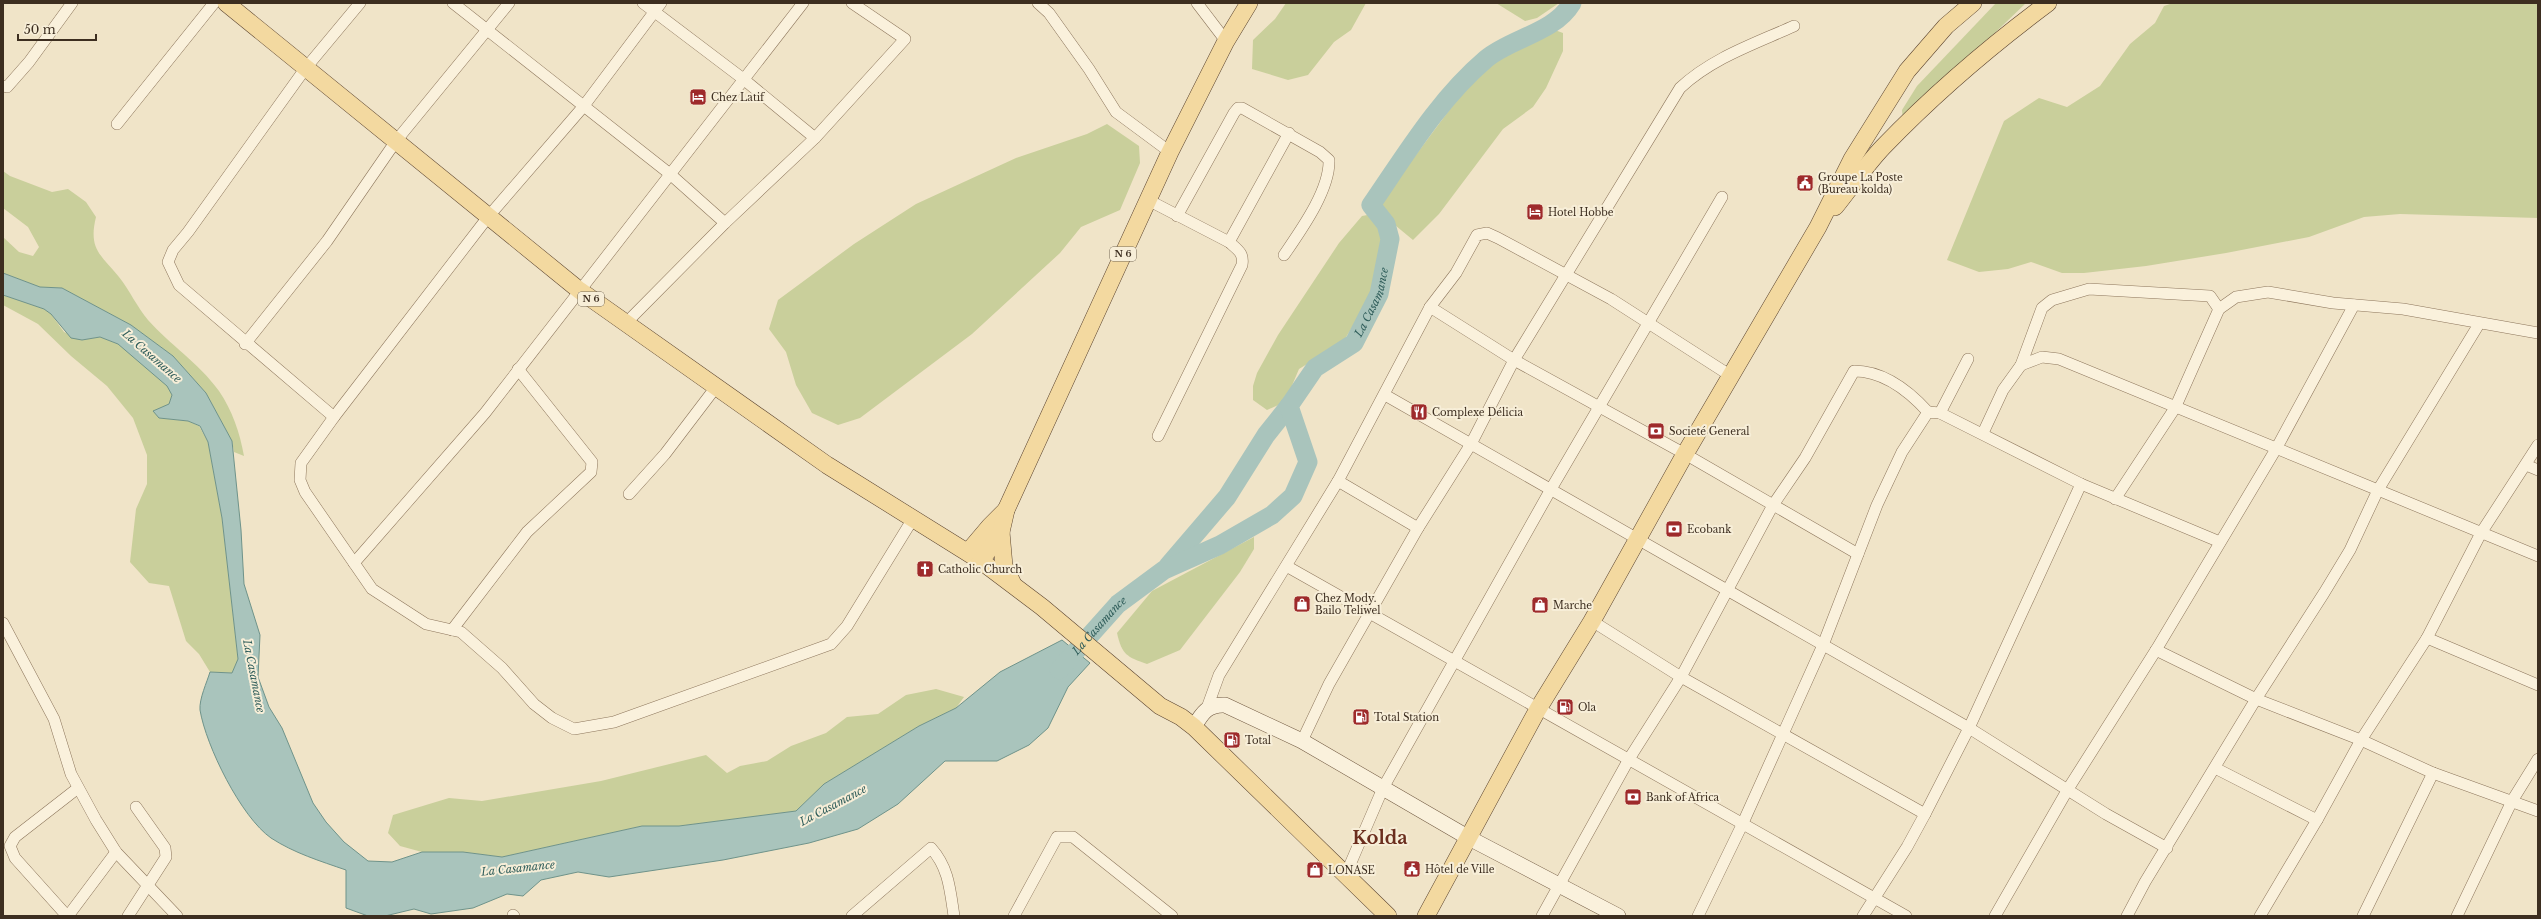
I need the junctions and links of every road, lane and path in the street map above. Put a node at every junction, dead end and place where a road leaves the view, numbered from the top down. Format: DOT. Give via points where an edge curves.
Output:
graph roads {
  1 [pos="72,3"];
  2 [pos="214,3"];
  3 [pos="226,3"];
  4 [pos="360,3"];
  5 [pos="453,3"];
  6 [pos="509,3"];
  7 [pos="643,3"];
  8 [pos="803,3"];
  9 [pos="852,3"];
  10 [pos="1038,3"];
  11 [pos="1196,3"];
  12 [pos="1249,3"];
  13 [pos="1973,3"];
  14 [pos="2048,3"];
  15 [pos="657,7"];
  16 [pos="1794,26"];
  17 [pos="486,30"];
  18 [pos="1226,41"];
  19 [pos="306,69"];
  20 [pos="742,78"];
  21 [pos="3,86"];
  22 [pos="583,107"];
  23 [pos="117,124"];
  24 [pos="1289,133"];
  25 [pos="816,138"];
  26 [pos="396,141"];
  27 [pos="1170,152"];
  28 [pos="670,174"];
  29 [pos="1722,197"];
  30 [pos="1148,200"];
  31 [pos="1177,216"];
  32 [pos="488,217"];
  33 [pos="724,223"];
  34 [pos="1818,227"];
  35 [pos="1229,242"];
  36 [pos="1284,255"];
  37 [pos="1565,276"];
  38 [pos="579,290"];
  39 [pos="2354,305"];
  40 [pos="1430,307"];
  41 [pos="2219,309"];
  42 [pos="626,323"];
  43 [pos="1650,323"];
  44 [pos="2479,324"];
  45 [pos="2538,333"];
  46 [pos="245,344"];
  47 [pos="1968,359"];
  48 [pos="1514,360"];
  49 [pos="2021,365"];
  50 [pos="518,369"];
  51 [pos="1731,376"];
  52 [pos="716,387"];
  53 [pos="1386,396"];
  54 [pos="1598,406"];
  55 [pos="2175,408"];
  56 [pos="1928,412"];
  57 [pos="1940,413"];
  58 [pos="334,417"];
  59 [pos="1983,433"];
  60 [pos="1158,436"];
  61 [pos="1472,444"];
  62 [pos="2538,445"];
  63 [pos="2276,449"];
  64 [pos="1685,454"];
  65 [pos="2526,465"];
  66 [pos="2538,470"];
  67 [pos="1338,481"];
  68 [pos="2081,484"];
  69 [pos="1551,489"];
  70 [pos="2378,490"];
  71 [pos="628,494"];
  72 [pos="2115,499"];
  73 [pos="1773,505"];
  74 [pos="1006,510"];
  75 [pos="914,517"];
  76 [pos="1418,528"];
  77 [pos="1002,532"];
  78 [pos="2480,533"];
  79 [pos="1637,540"];
  80 [pos="2220,542"];
  81 [pos="1858,554"];
  82 [pos="975,556"];
  83 [pos="2538,556"];
  84 [pos="354,563"];
  85 [pos="1288,566"];
  86 [pos="1012,583"];
  87 [pos="1728,590"];
  88 [pos="1370,614"];
  89 [pos="1592,621"];
  90 [pos="3,623"];
  91 [pos="452,630"];
  92 [pos="2427,638"];
  93 [pos="1823,645"];
  94 [pos="2156,650"];
  95 [pos="1454,660"];
  96 [pos="1681,677"];
  97 [pos="2538,685"];
  98 [pos="2256,699"];
  99 [pos="1207,708"];
  100 [pos="1538,709"];
  101 [pos="1194,727"];
  102 [pos="1968,728"];
  103 [pos="1782,733"];
  104 [pos="2362,740"];
  105 [pos="1302,741"];
  106 [pos="2538,759"];
  107 [pos="1629,760"];
  108 [pos="2215,768"];
  109 [pos="2432,772"];
  110 [pos="78,788"];
  111 [pos="1383,788"];
  112 [pos="2068,789"];
  113 [pos="2512,801"];
  114 [pos="136,807"];
  115 [pos="2538,811"];
  116 [pos="1925,814"];
  117 [pos="2318,820"];
  118 [pos="1742,825"];
  119 [pos="1469,838"];
  120 [pos="10,846"];
  121 [pos="2167,848"];
  122 [pos="116,852"];
  123 [pos="3,856"];
  124 [pos="1346,874"];
  125 [pos="1559,884"];
  126 [pos="149,885"];
  127 [pos="1874,897"];
  128 [pos="67,916"];
  129 [pos="128,916"];
  130 [pos="177,916"];
  131 [pos="852,916"];
  132 [pos="954,916"];
  133 [pos="1014,916"];
  134 [pos="1172,916"];
  135 [pos="1388,916"];
  136 [pos="1426,916"];
  137 [pos="1542,916"];
  138 [pos="1618,916"];
  139 [pos="1698,916"];
  140 [pos="1863,916"];
  141 [pos="1906,916"];
  142 [pos="1995,916"];
  143 [pos="2127,916"];
  144 [pos="2260,916"];
  145 [pos="2363,916"];
  146 [pos="2457,916"];
  1 -- 21 [label="street" via="30,62 7,86"];
  2 -- 23 [label="street"];
  3 -- 19 [label="main road, N 6"];
  4 -- 19 [label="street"];
  5 -- 17 [label="street"];
  6 -- 17 [label="street"];
  7 -- 15 [label="street"];
  8 -- 20 [label="street"];
  9 -- 25 [label="street" via="905,39"];
  10 -- 27 [label="street" via="1058,25 1116,112"];
  11 -- 18 [label="street"];
  12 -- 18 [label="main road, N 6"];
  13 -- 34 [label="main road" via="1946,26 1908,71 1852,159"];
  14 -- 34 [label="main road" via="1982,53 1943,88 1882,148"];
  15 -- 20 [label="street"];
  15 -- 22 [label="street"];
  16 -- 37 [label="street" via="1717,61 1697,72 1680,88"];
  17 -- 22 [label="street"];
  17 -- 26 [label="street"];
  18 -- 27 [label="main road, N 6"];
  19 -- 26 [label="main road, N 6"];
  19 -- 46 [label="street" via="173,250 168,262 179,285"];
  20 -- 25 [label="street"];
  20 -- 28 [label="street"];
  22 -- 28 [label="street"];
  22 -- 32 [label="street"];
  24 -- 31 [label="street" via="1238,108"];
  24 -- 35 [label="street"];
  24 -- 36 [label="street" via="1329,160 1329,173 1308,218"];
  25 -- 33 [label="street"];
  26 -- 32 [label="main road, N 6"];
  26 -- 46 [label="street" via="327,241"];
  27 -- 30 [label="main road, N 6"];
  28 -- 33 [label="street"];
  28 -- 38 [label="street"];
  29 -- 43 [label="street"];
  30 -- 31 [label="street"];
  30 -- 74 [label="main road, N 6"];
  31 -- 35 [label="street"];
  32 -- 38 [label="main road, N 6"];
  32 -- 58 [label="street"];
  33 -- 42 [label="street"];
  34 -- 51 [label="main road"];
  35 -- 60 [label="street" via="1240,251 1242,265"];
  37 -- 40 [label="street" via="1487,233 1477,236 1456,273"];
  37 -- 43 [label="street" via="1611,299"];
  37 -- 48 [label="street"];
  38 -- 42 [label="main road, N 6"];
  38 -- 50 [label="street"];
  39 -- 41 [label="street" via="2268,292 2236,297"];
  39 -- 44 [label="street" via="2403,309"];
  39 -- 63 [label="street"];
  40 -- 48 [label="street"];
  40 -- 53 [label="street"];
  41 -- 49 [label="street" via="2210,296 2088,289 2066,295 2052,300 2042,308"];
  41 -- 55 [label="street"];
  42 -- 52 [label="main road, N 6"];
  43 -- 51 [label="street"];
  43 -- 54 [label="street"];
  44 -- 45 [label="street"];
  44 -- 70 [label="street"];
  46 -- 58 [label="street"];
  47 -- 57 [label="street"];
  48 -- 54 [label="street"];
  48 -- 61 [label="street"];
  49 -- 55 [label="street" via="2042,357 2059,359"];
  49 -- 59 [label="street" via="2003,390"];
  50 -- 84 [label="street" via="484,413"];
  50 -- 91 [label="street" via="593,466 591,472 527,532"];
  51 -- 64 [label="main road"];
  52 -- 71 [label="street" via="665,454"];
  52 -- 75 [label="main road, N 6" via="827,465"];
  53 -- 61 [label="street"];
  53 -- 67 [label="street"];
  54 -- 64 [label="street"];
  54 -- 69 [label="street"];
  55 -- 63 [label="street"];
  55 -- 72 [label="street"];
  56 -- 57 [label="street"];
  56 -- 73 [label="street" via="1913,396 1882,377 1866,371 1854,371 1805,458"];
  56 -- 81 [label="street" via="1902,452"];
  57 -- 59 [label="street"];
  58 -- 84 [label="street" via="301,463 300,480 305,492"];
  59 -- 68 [label="street"];
  61 -- 69 [label="street"];
  61 -- 76 [label="street"];
  62 -- 65 [label="street"];
  63 -- 70 [label="street"];
  63 -- 80 [label="street"];
  64 -- 73 [label="street"];
  64 -- 79 [label="main road"];
  65 -- 66 [label="street"];
  65 -- 78 [label="street"];
  67 -- 76 [label="street"];
  67 -- 85 [label="street"];
  68 -- 72 [label="street"];
  68 -- 102 [label="street"];
  69 -- 79 [label="street"];
  69 -- 95 [label="street"];
  70 -- 78 [label="street"];
  70 -- 98 [label="street" via="2350,550"];
  72 -- 80 [label="street"];
  73 -- 81 [label="street"];
  73 -- 87 [label="street"];
  74 -- 77 [label="main road, N 6"];
  74 -- 82 [label="main road, N 6" via="990,526"];
  75 -- 82 [label="main road, N 6"];
  75 -- 91 [label="street" via="847,626 831,644 614,722 574,729 552,718 534,704 502,668 461,632"];
  76 -- 88 [label="street"];
  77 -- 82 [label="main road, N 6"];
  77 -- 86 [label="main road" via="1004,566"];
  78 -- 83 [label="street"];
  78 -- 92 [label="street"];
  79 -- 87 [label="street"];
  79 -- 89 [label="main road"];
  80 -- 94 [label="street"];
  81 -- 93 [label="street"];
  82 -- 86 [label="main road"];
  84 -- 91 [label="street" via="372,589 426,624"];
  85 -- 88 [label="street"];
  85 -- 99 [label="street" via="1219,675"];
  86 -- 101 [label="main road" via="1160,706"];
  87 -- 93 [label="street"];
  87 -- 96 [label="street"];
  88 -- 95 [label="street"];
  88 -- 105 [label="street" via="1329,684"];
  89 -- 96 [label="street"];
  89 -- 100 [label="main road"];
  90 -- 110 [label="street" via="54,720 70,774"];
  92 -- 97 [label="street"];
  92 -- 104 [label="street"];
  93 -- 102 [label="street"];
  93 -- 103 [label="street"];
  94 -- 98 [label="street"];
  94 -- 112 [label="street"];
  95 -- 100 [label="street"];
  95 -- 111 [label="street"];
  96 -- 103 [label="street"];
  96 -- 107 [label="street"];
  98 -- 104 [label="street"];
  98 -- 108 [label="street"];
  99 -- 101 [label="main road"];
  99 -- 105 [label="main road" via="1215,704 1225,705"];
  100 -- 107 [label="street"];
  100 -- 119 [label="main road"];
  101 -- 124 [label="main road"];
  102 -- 112 [label="street"];
  102 -- 116 [label="street"];
  103 -- 116 [label="street"];
  103 -- 118 [label="street"];
  104 -- 109 [label="street"];
  104 -- 117 [label="street"];
  105 -- 111 [label="main road"];
  106 -- 113 [label="street"];
  107 -- 118 [label="street"];
  107 -- 125 [label="street"];
  108 -- 117 [label="street"];
  108 -- 121 [label="street"];
  109 -- 113 [label="street"];
  109 -- 145 [label="street"];
  110 -- 120 [label="street" via="15,837"];
  110 -- 122 [label="street"];
  111 -- 119 [label="main road"];
  111 -- 124 [label="street"];
  112 -- 121 [label="street"];
  112 -- 142 [label="street"];
  113 -- 115 [label="street"];
  113 -- 146 [label="street"];
  114 -- 126 [label="street" via="165,848 164,862"];
  116 -- 127 [label="street"];
  117 -- 144 [label="street"];
  118 -- 127 [label="street"];
  118 -- 139 [label="street"];
  119 -- 125 [label="main road"];
  119 -- 136 [label="main road"];
  120 -- 123 [label="street"];
  120 -- 128 [label="street" via="14,858"];
  121 -- 143 [label="street" via="2144,882"];
  122 -- 126 [label="street"];
  122 -- 128 [label="street"];
  124 -- 135 [label="main road"];
  125 -- 137 [label="street"];
  125 -- 138 [label="main road"];
  126 -- 129 [label="street"];
  126 -- 130 [label="street"];
  127 -- 140 [label="street"];
  127 -- 141 [label="street"];
  131 -- 132 [label="street" via="931,848 942,860"];
  133 -- 134 [label="street" via="1057,837 1073,837"];
}
